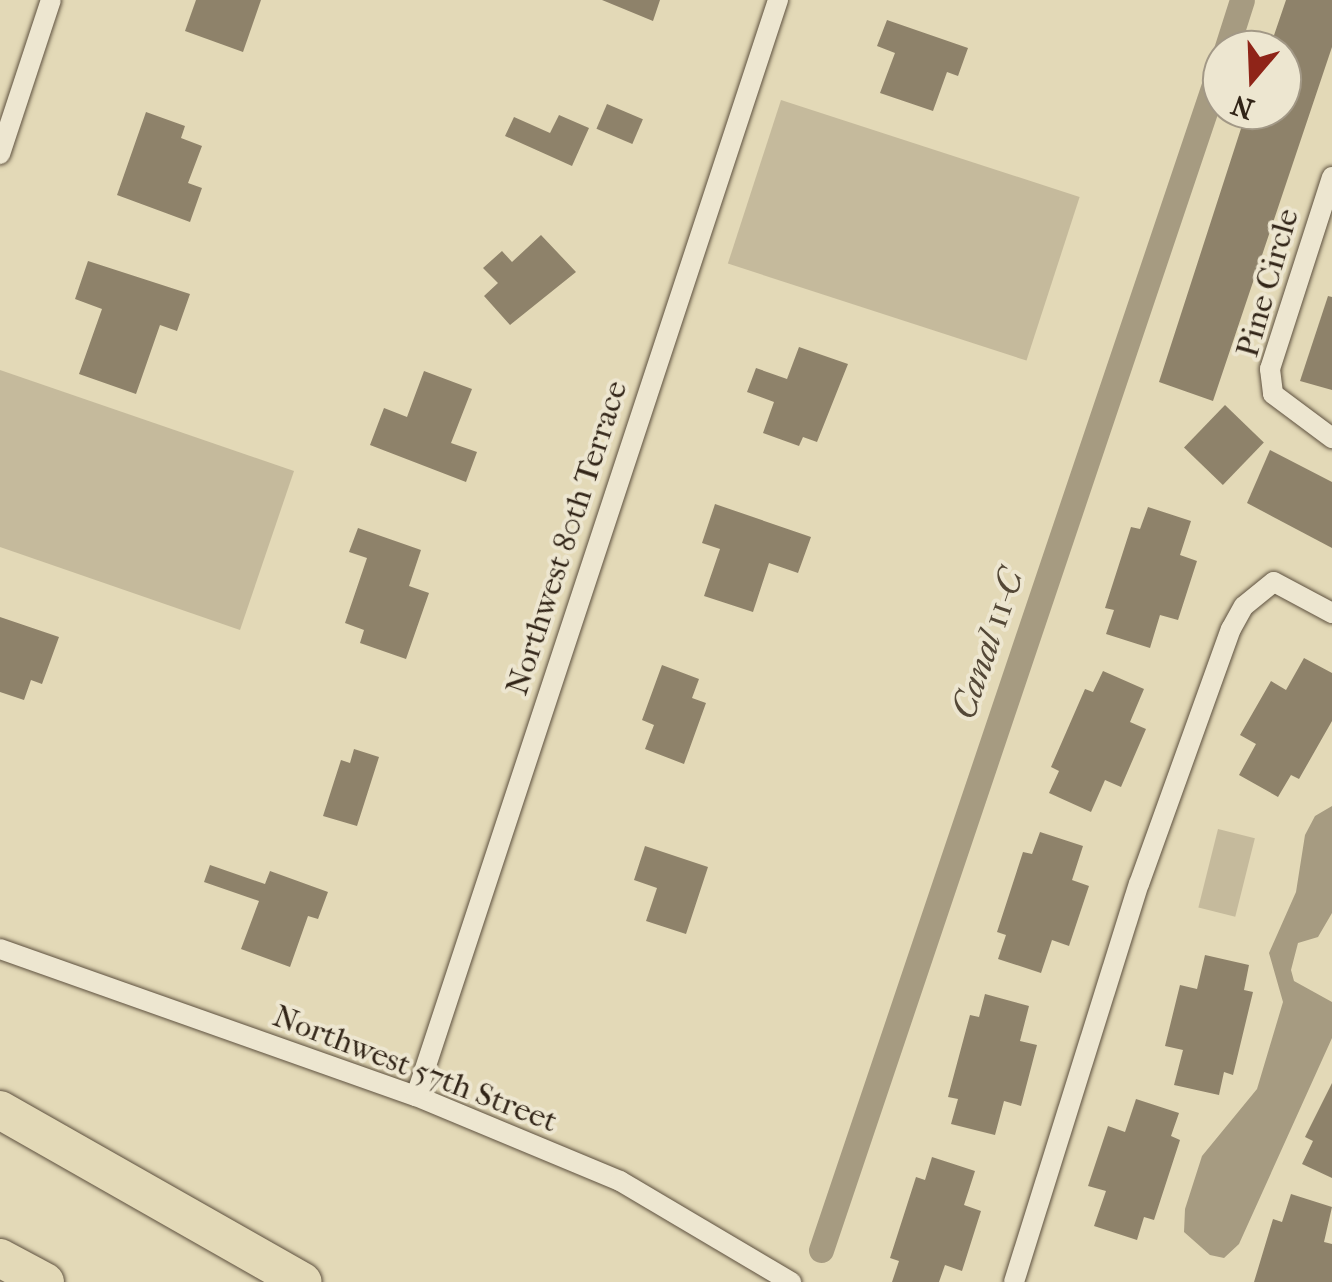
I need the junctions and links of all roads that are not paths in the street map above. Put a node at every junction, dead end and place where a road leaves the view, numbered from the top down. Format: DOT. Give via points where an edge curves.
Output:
graph roads {
  1 [pos="51,0"];
  2 [pos="778,0"];
  3 [pos="0,154"];
  4 [pos="1332,177"];
  5 [pos="1332,438"];
  6 [pos="1332,613"];
  7 [pos="0,949"];
  8 [pos="416,1096"];
  9 [pos="0,1110"];
  10 [pos="0,1258"];
  11 [pos="45,1282"];
  12 [pos="303,1282"];
  13 [pos="791,1282"];
  14 [pos="1014,1282"];
  1 -- 3 [label="street"];
  2 -- 8 [label="street, Northwest 80th Terrace"];
  4 -- 5 [label="street, Pine Circle" via="1270,369 1273,394"];
  6 -- 14 [label="street" via="1274,582 1244,606 1231,628 1139,884"];
  7 -- 8 [label="street, Northwest 57th Street"];
  8 -- 13 [label="street, Northwest 57th Street" via="620,1182"];
  9 -- 12 [label="highway"];
  10 -- 11 [label="highway"];
}
